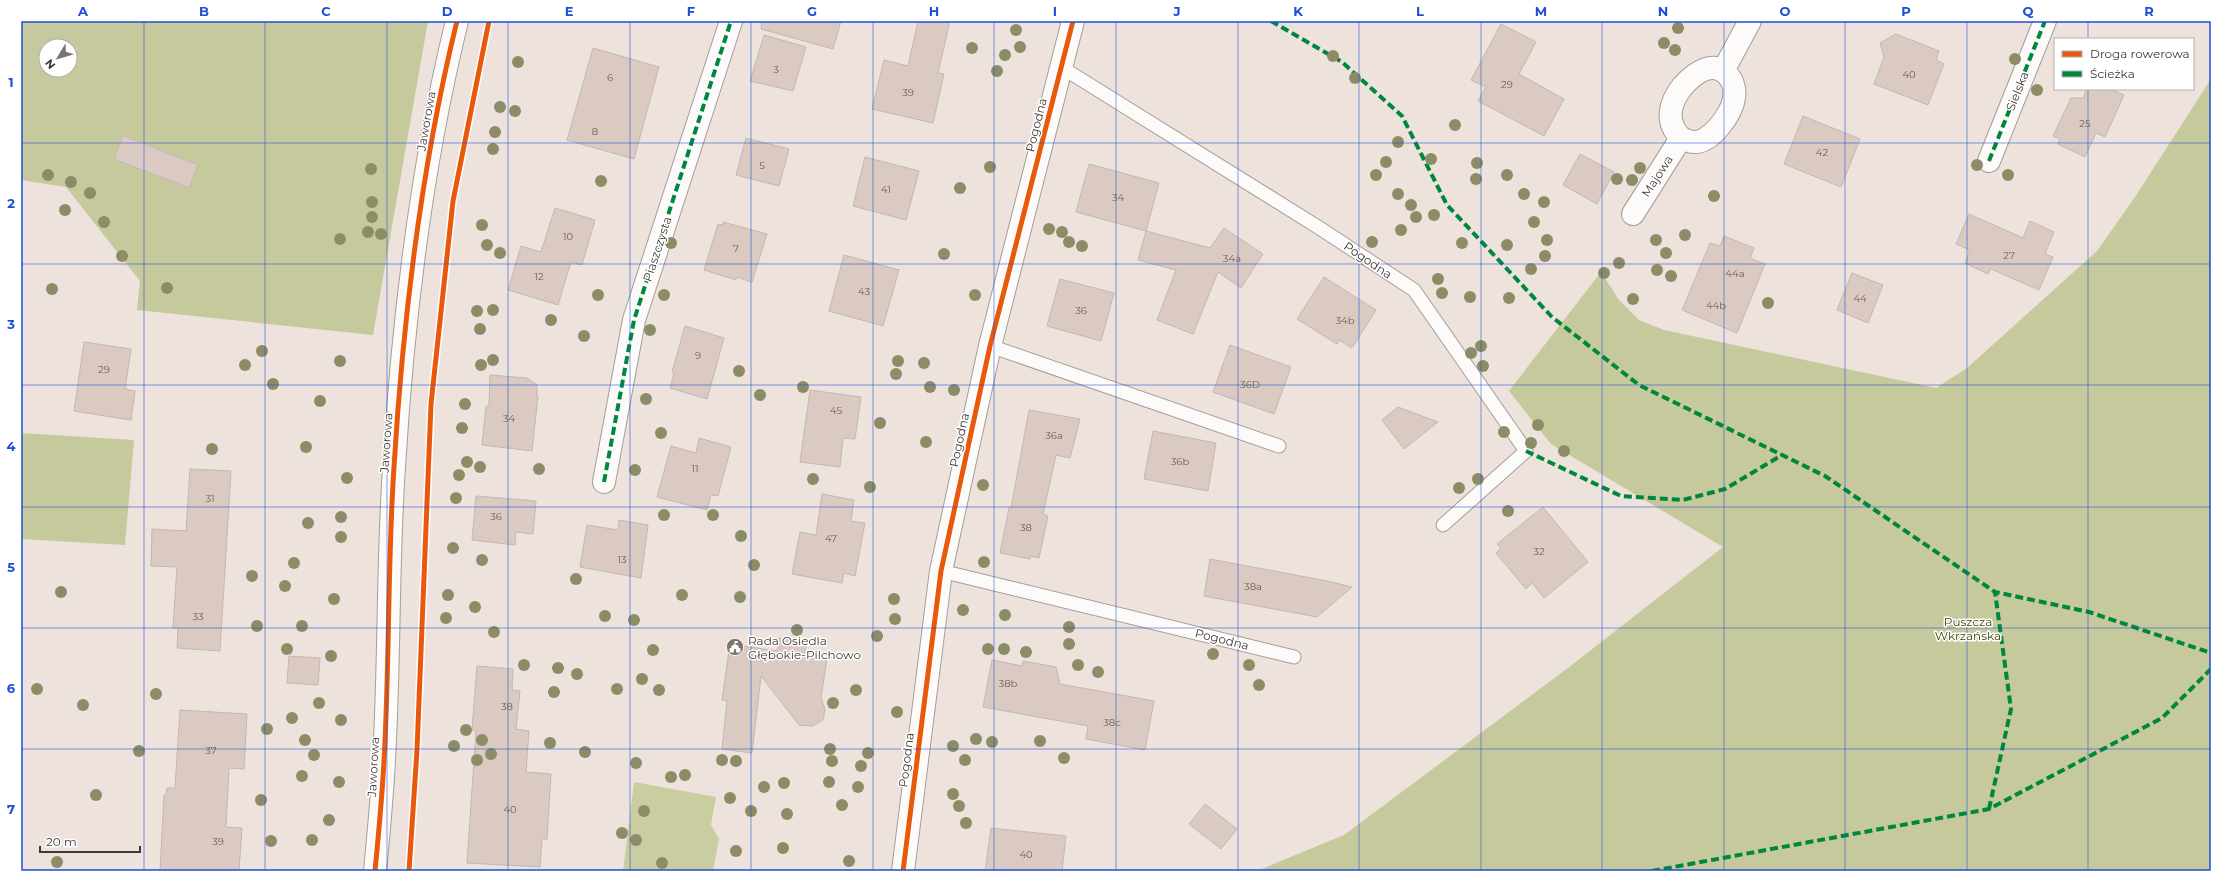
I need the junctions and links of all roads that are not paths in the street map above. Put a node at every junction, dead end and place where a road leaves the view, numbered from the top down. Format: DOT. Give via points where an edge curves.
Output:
graph roads {
  1 [pos="457,21"];
  2 [pos="731,21"];
  3 [pos="1073,21"];
  4 [pos="1750,21"];
  5 [pos="2045,21"];
  6 [pos="1061,67"];
  7 [pos="1723,71"];
  8 [pos="1681,138"];
  9 [pos="1989,161"];
  10 [pos="1633,214"];
  11 [pos="990,346"];
  12 [pos="1279,446"];
  13 [pos="604,482"];
  14 [pos="1443,524"];
  15 [pos="941,571"];
  16 [pos="1294,657"];
  17 [pos="375,871"];
  18 [pos="903,871"];
  1 -- 17 [label="street, Jaworowa" via="444,76 420,215 403,356 394,468 383,776"];
  2 -- 13 [label="street, Piaszczysta" via="634,320"];
  3 -- 6 [label="street, Pogodna"];
  4 -- 7 [label="street"];
  5 -- 9 [label="street, Sielska"];
  6 -- 11 [label="street, Pogodna"];
  6 -- 14 [label="lane, Pogodna" via="1414,290 1526,451"];
  7 -- 8 [label="street" via="1708,68 1699,72 1675,98 1670,108 1670,120 1674,131"];
  7 -- 8 [label="street" via="1732,79 1734,88 1730,111 1713,133 1703,139 1693,142"];
  8 -- 10 [label="street, Majowa"];
  11 -- 12 [label="lane"];
  11 -- 15 [label="street, Pogodna"];
  15 -- 16 [label="lane, Pogodna"];
  15 -- 18 [label="street, Pogodna"];
}
